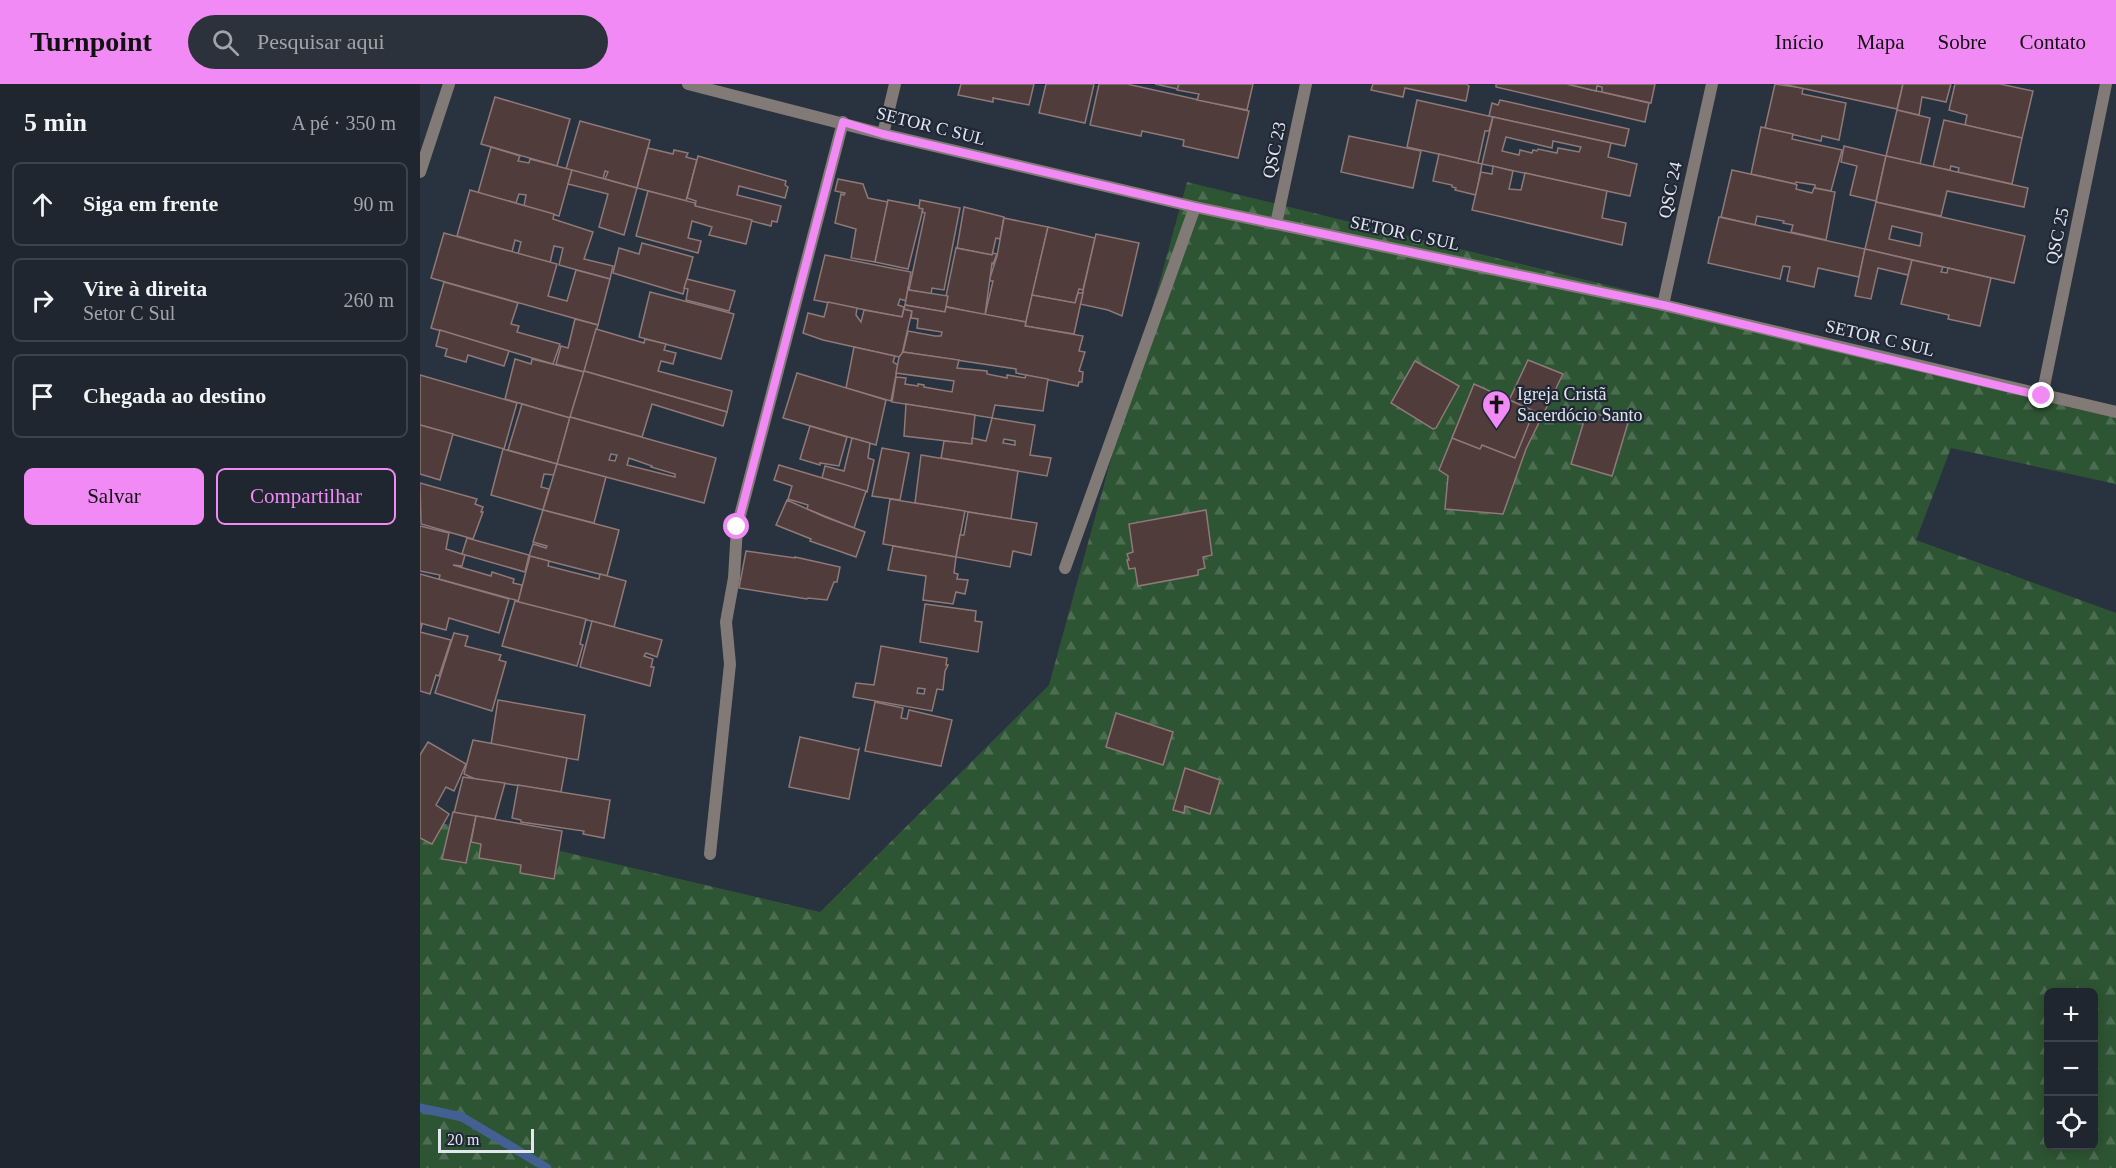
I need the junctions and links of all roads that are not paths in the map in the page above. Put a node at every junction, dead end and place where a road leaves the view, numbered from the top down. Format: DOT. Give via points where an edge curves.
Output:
graph roads {
  1 [pos="449,84"];
  2 [pos="687,84"];
  3 [pos="895,84"];
  4 [pos="1306,84"];
  5 [pos="1712,84"];
  6 [pos="2106,84"];
  7 [pos="843,122"];
  8 [pos="883,134"];
  9 [pos="420,172"];
  10 [pos="1195,207"];
  11 [pos="1276,224"];
  12 [pos="1663,305"];
  13 [pos="2042,396"];
  14 [pos="2116,412"];
  15 [pos="1065,568"];
  16 [pos="710,854"];
  1 -- 9 [label="street"];
  2 -- 7 [label="street, SETOR C SUL"];
  3 -- 8 [label="street"];
  4 -- 11 [label="street, QSC 23"];
  5 -- 12 [label="street, QSC 24"];
  6 -- 13 [label="street, QSC 25"];
  7 -- 8 [label="street, SETOR C SUL"];
  7 -- 16 [label="street" via="737,527 726,622 730,664"];
  8 -- 10 [label="street, SETOR C SUL"];
  10 -- 11 [label="street, SETOR C SUL"];
  10 -- 15 [label="street"];
  11 -- 12 [label="street, SETOR C SUL"];
  12 -- 13 [label="street, SETOR C SUL"];
  13 -- 14 [label="street, SETOR C SUL"];
}
